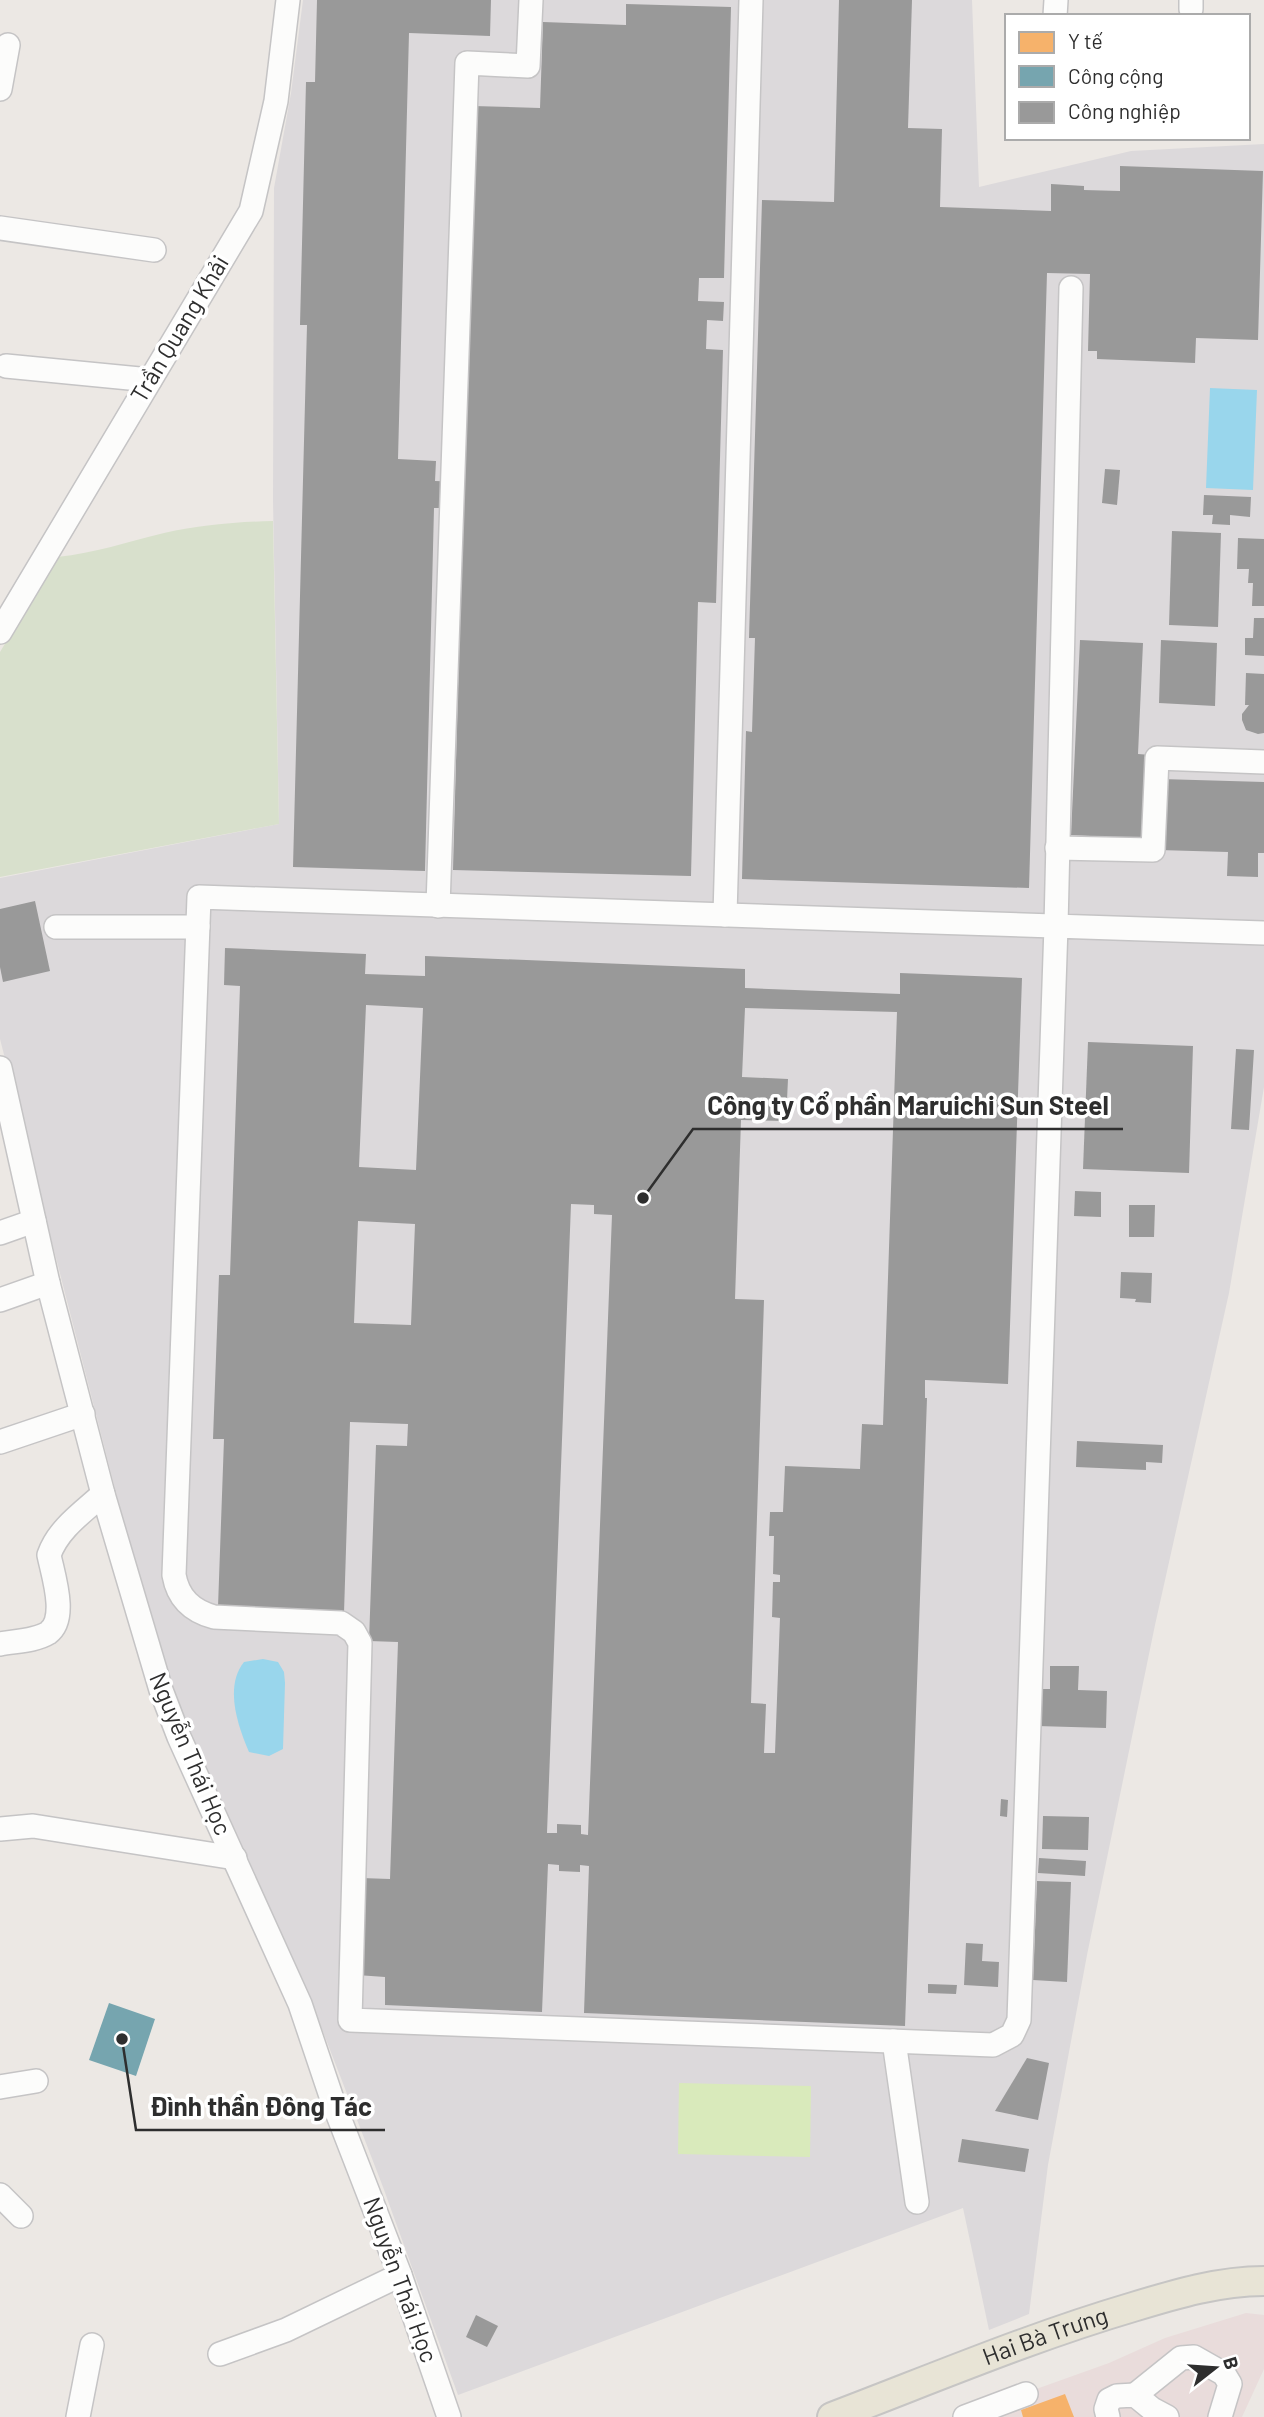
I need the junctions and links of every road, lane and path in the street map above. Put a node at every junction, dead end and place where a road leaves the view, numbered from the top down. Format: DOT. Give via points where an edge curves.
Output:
graph roads {
  1 [pos="288,0"];
  2 [pos="531,0"];
  3 [pos="751,0"];
  4 [pos="8,45"];
  5 [pos="0,89"];
  6 [pos="0,229"];
  7 [pos="154,250"];
  8 [pos="1071,288"];
  9 [pos="6,366"];
  10 [pos="150,380"];
  11 [pos="0,632"];
  12 [pos="1264,762"];
  13 [pos="1057,848"];
  14 [pos="438,906"];
  15 [pos="725,915"];
  16 [pos="1056,926"];
  17 [pos="56,927"];
  18 [pos="198,927"];
  19 [pos="1264,933"];
  20 [pos="0,1068"];
  21 [pos="3,1095"];
  22 [pos="34,1221"];
  23 [pos="0,1233"];
  24 [pos="48,1283"];
  25 [pos="0,1300"];
  26 [pos="83,1414"];
  27 [pos="0,1442"];
  28 [pos="103,1494"];
  29 [pos="0,1644"];
  30 [pos="0,1829"];
  31 [pos="235,1858"];
  32 [pos="894,2041"];
  33 [pos="36,2081"];
  34 [pos="0,2087"];
  35 [pos="0,2195"];
  36 [pos="918,2202"];
  37 [pos="21,2216"];
  38 [pos="400,2275"];
  39 [pos="1264,2281"];
  40 [pos="92,2345"];
  41 [pos="220,2354"];
  42 [pos="1026,2394"];
  43 [pos="1135,2395"];
  44 [pos="78,2417"];
  45 [pos="449,2417"];
  46 [pos="832,2417"];
  47 [pos="965,2417"];
  48 [pos="1108,2417"];
  49 [pos="1167,2417"];
  50 [pos="1220,2417"];
  1 -- 10 [label="street, Trần Quang Khải" via="276,101 251,211"];
  2 -- 14 [label="street" via="528,66 467,63"];
  3 -- 15 [label="street"];
  4 -- 5 [label="street"];
  6 -- 7 [label="street"];
  8 -- 13 [label="street"];
  9 -- 10 [label="street"];
  10 -- 11 [label="street, Trần Quang Khải"];
  12 -- 13 [label="street" via="1157,758 1153,850"];
  13 -- 16 [label="street"];
  14 -- 15 [label="street"];
  14 -- 18 [label="street" via="199,897"];
  15 -- 16 [label="street"];
  16 -- 19 [label="street"];
  16 -- 32 [label="street" via="1019,2020 1012,2035 993,2045"];
  17 -- 18 [label="street"];
  18 -- 32 [label="street" via="174,1575 184,1600 202,1614 341,1623 360,1643 350,2020"];
  20 -- 21 [label="street, Nguyễn Thái Học"];
  21 -- 22 [label="street, Nguyễn Thái Học"];
  22 -- 23 [label="street"];
  22 -- 24 [label="street, Nguyễn Thái Học"];
  24 -- 25 [label="street"];
  24 -- 26 [label="street, Nguyễn Thái Học"];
  26 -- 27 [label="street"];
  26 -- 28 [label="street, Nguyễn Thái Học"];
  28 -- 29 [label="street" via="52,1546 49,1555 60,1611 56,1625 34,1638"];
  28 -- 31 [label="street, Nguyễn Thái Học" via="178,1737"];
  30 -- 31 [label="street" via="33,1826"];
  31 -- 38 [label="street, Nguyễn Thái Học" via="300,2004"];
  32 -- 36 [label="street"];
  33 -- 34 [label="street"];
  35 -- 37 [label="street"];
  38 -- 41 [label="street" via="286,2330"];
  38 -- 45 [label="street, Nguyễn Thái Học"];
  39 -- 46 [label="main road, Hai Bà Trưng" via="1238,2281 1182,2293 1076,2323"];
  40 -- 44 [label="street"];
  42 -- 47 [label="street"];
  43 -- 48 [label="street" via="1109,2400"];
  43 -- 49 [label="street"];
  43 -- 50 [label="street" via="1181,2358 1194,2357 1224,2374 1230,2384"];
}
